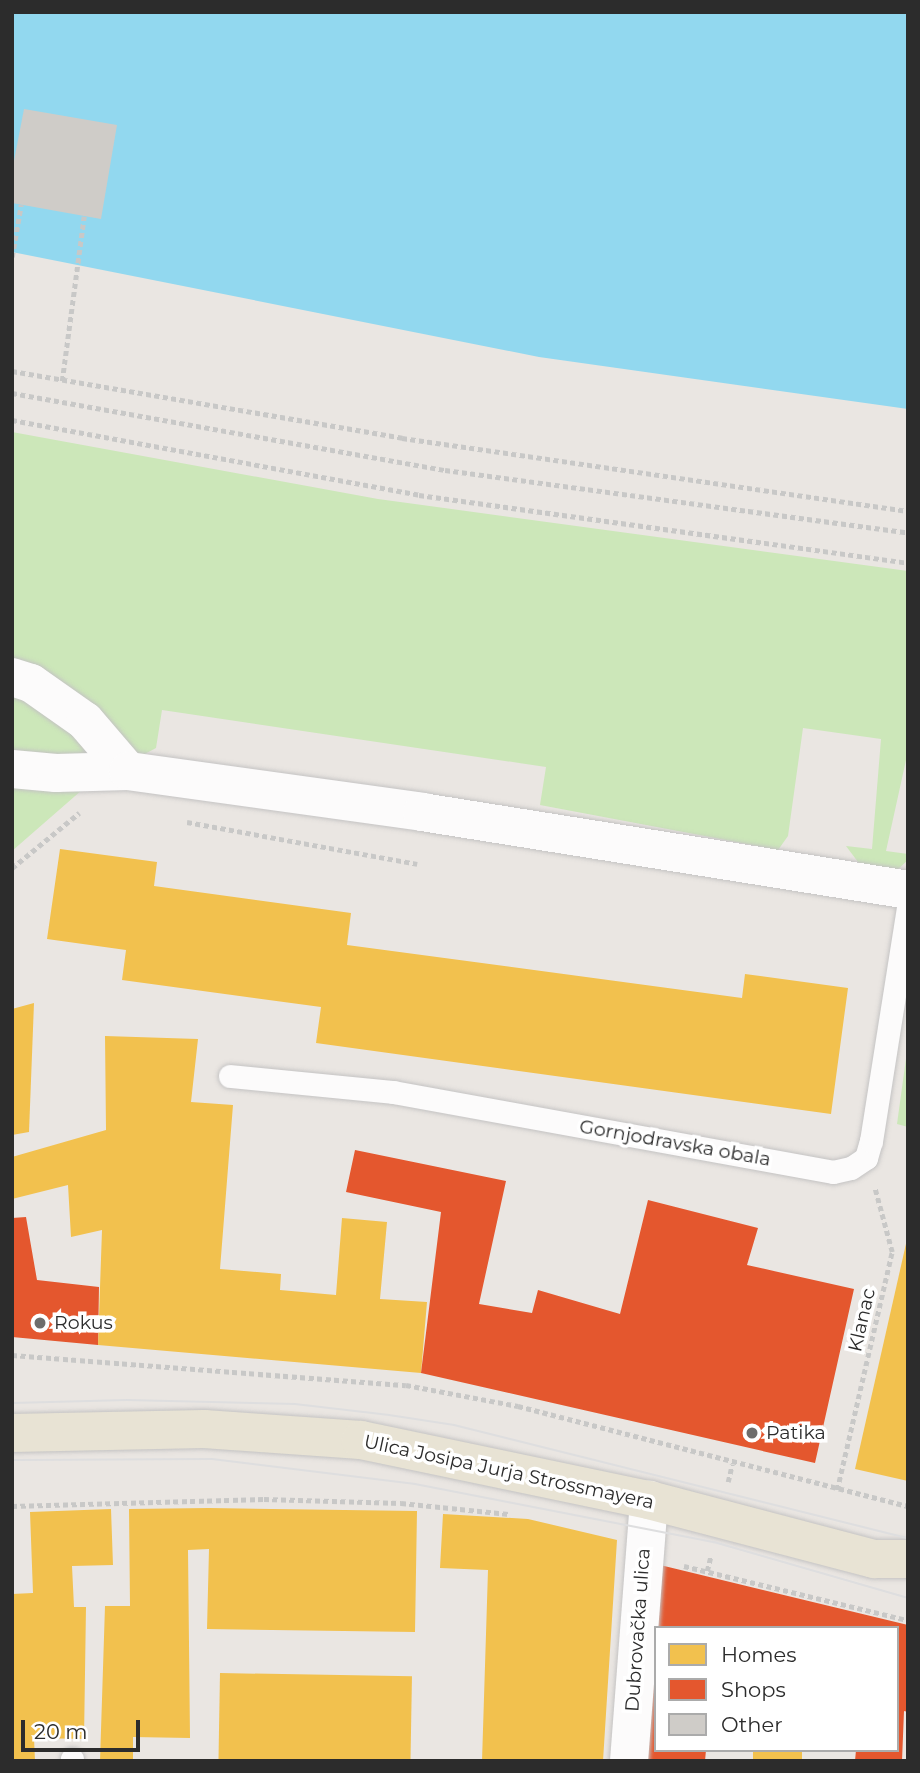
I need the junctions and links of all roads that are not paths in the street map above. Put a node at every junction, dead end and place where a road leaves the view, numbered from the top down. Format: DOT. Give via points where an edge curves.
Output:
graph roads {
  1 [pos="12,677"];
  2 [pos="12,769"];
  3 [pos="128,771"];
  4 [pos="908,890"];
  5 [pos="908,908"];
  6 [pos="230,1076"];
  7 [pos="12,1433"];
  8 [pos="649,1500"];
  9 [pos="891,1559"];
  10 [pos="908,1581"];
  11 [pos="629,1761"];
  1 -- 3 [label="street" via="31,683 85,721"];
  2 -- 3 [label="street"];
  3 -- 4 [label="street" via="422,812"];
  5 -- 6 [label="lane, Gornjodravska obala" via="866,1158 833,1172 393,1092"];
  7 -- 8 [label="main road, Ulica Josipa Jurja Strossmayera" via="292,1433 430,1451"];
  8 -- 9 [label="main road, Ulica Josipa Jurja Strossmayera"];
  8 -- 11 [label="street, Dubrovačka ulica"];
  9 -- 10 [label="main road, Ulica Josipa Jurja Strossmayera"];
}
